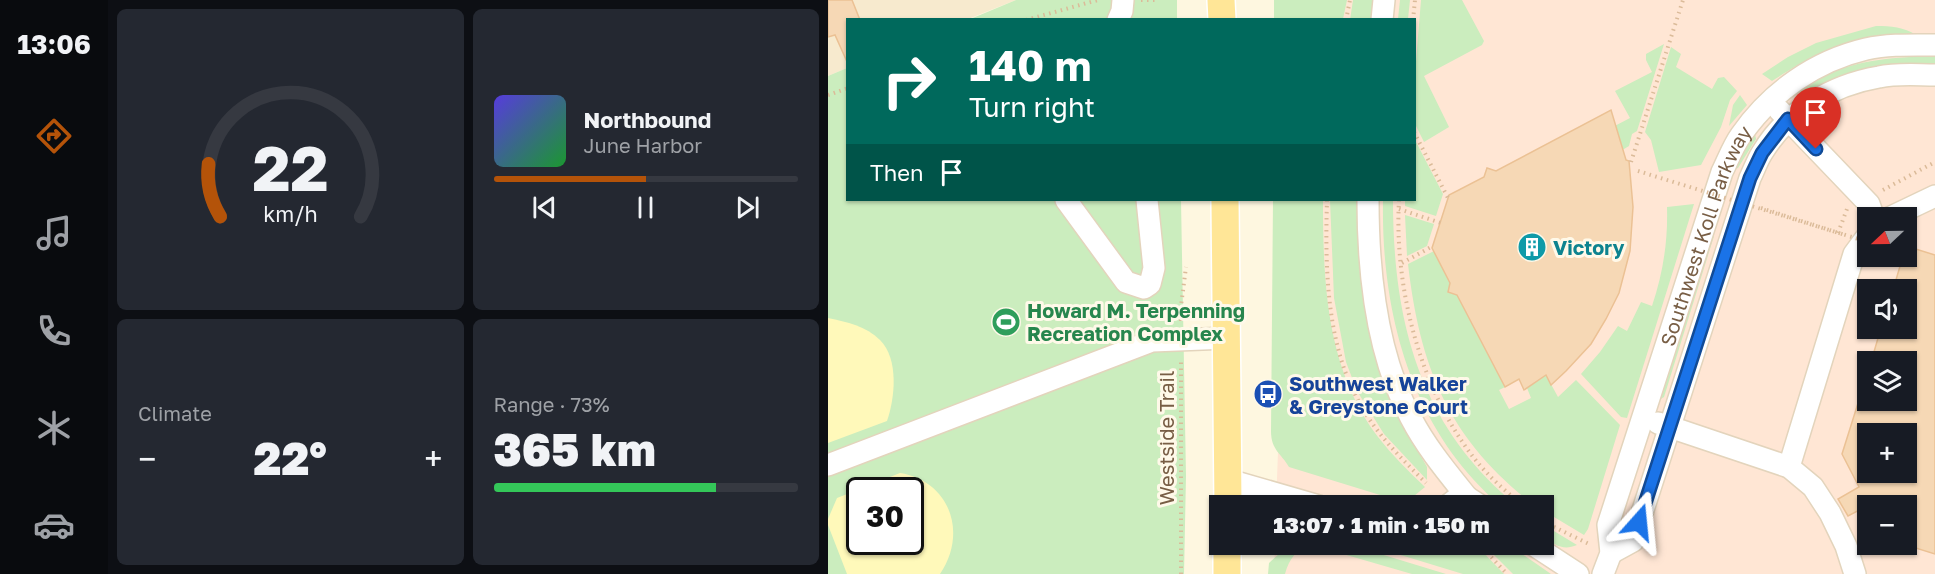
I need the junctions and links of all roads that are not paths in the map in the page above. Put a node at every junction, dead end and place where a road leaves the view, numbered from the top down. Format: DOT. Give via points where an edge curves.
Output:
graph roads {
  1 [pos="1123,0"];
  2 [pos="1221,0"];
  3 [pos="1384,0"];
  4 [pos="1118,18"];
  5 [pos="1222,18"];
  6 [pos="1382,18"];
  7 [pos="1935,45"];
  8 [pos="1935,75"];
  9 [pos="1770,101"];
  10 [pos="1788,119"];
  11 [pos="1935,196"];
  12 [pos="1067,201"];
  13 [pos="1147,201"];
  14 [pos="1226,201"];
  15 [pos="1368,201"];
  16 [pos="1870,207"];
  17 [pos="1912,207"];
  18 [pos="1857,250"];
  19 [pos="1228,338"];
  20 [pos="1643,418"];
  21 [pos="1670,427"];
  22 [pos="828,465"];
  23 [pos="1789,467"];
  24 [pos="1229,493"];
  25 [pos="1460,495"];
  26 [pos="1611,554"];
  27 [pos="1227,555"];
  28 [pos="1549,555"];
  29 [pos="1227,574"];
  30 [pos="1578,574"];
  31 [pos="1603,574"];
  32 [pos="1855,574"];
  1 -- 4 [label="street"];
  2 -- 5 [label="main road"];
  3 -- 6 [label="street"];
  7 -- 9 [label="street, Southwest Koll Parkway" via="1899,45 1843,56 1818,66"];
  8 -- 10 [label="street, Southwest Koll Parkway" via="1880,76 1842,87"];
  9 -- 10 [label="street"];
  9 -- 20 [label="street, Southwest Koll Parkway" via="1740,136 1722,172"];
  10 -- 16 [label="street"];
  10 -- 21 [label="street, Southwest Koll Parkway" via="1762,153 1742,202"];
  11 -- 17 [label="street"];
  12 -- 13 [label="street" via="1125,282 1144,288 1150,284 1154,268"];
  14 -- 19 [label="main road"];
  15 -- 25 [label="street" via="1377,304 1395,380 1411,418"];
  18 -- 23 [label="street"];
  19 -- 22 [label="street" via="1152,341"];
  19 -- 24 [label="main road"];
  20 -- 21 [label="street"];
  20 -- 26 [label="street, Southwest Koll Parkway" via="1608,525"];
  21 -- 23 [label="street"];
  21 -- 26 [label="street, Southwest Koll Parkway" via="1632,541"];
  23 -- 32 [label="street" via="1813,487 1830,513"];
  26 -- 31 [label="street, Southwest Koll Parkway"];
  27 -- 29 [label="main road"];
  28 -- 30 [label="street"];
}
